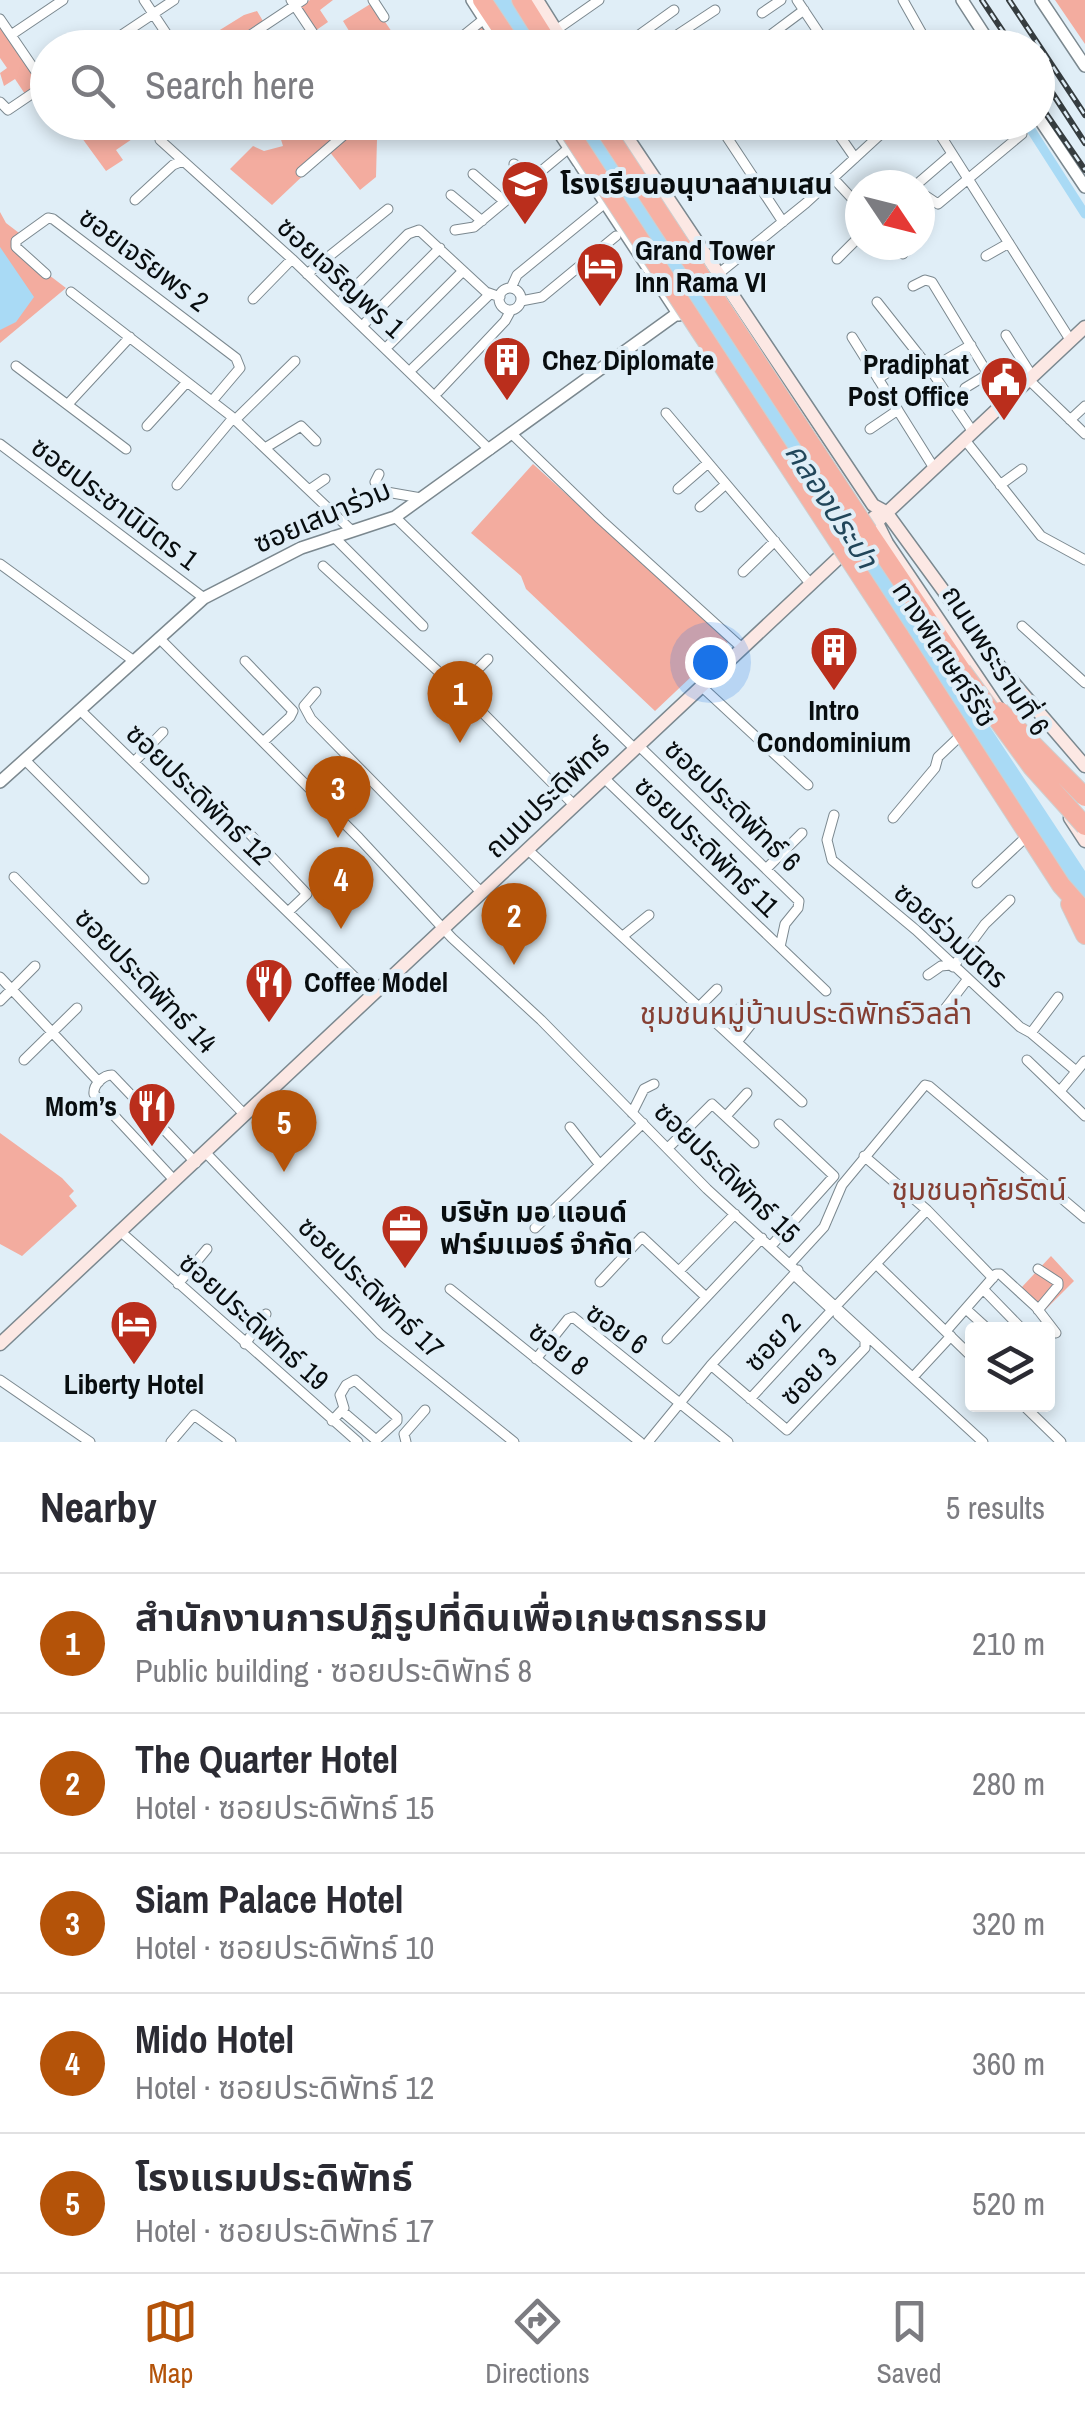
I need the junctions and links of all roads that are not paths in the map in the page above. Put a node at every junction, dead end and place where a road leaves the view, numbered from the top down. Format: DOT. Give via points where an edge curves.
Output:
graph roads {
  1 [pos="63,0"];
  2 [pos="144,0"];
  3 [pos="174,0"];
  4 [pos="373,0"];
  5 [pos="472,0"];
  6 [pos="521,0"];
  7 [pos="538,0"];
  8 [pos="599,0"];
  9 [pos="781,0"];
  10 [pos="903,0"];
  11 [pos="962,0"];
  12 [pos="1041,0"];
  13 [pos="297,2"];
  14 [pos="800,3"];
  15 [pos="483,9"];
  16 [pos="674,10"];
  17 [pos="715,10"];
  18 [pos="762,13"];
  19 [pos="154,14"];
  20 [pos="384,16"];
  21 [pos="0,19"];
  22 [pos="130,30"];
  23 [pos="164,30"];
  24 [pos="262,30"];
  25 [pos="313,30"];
  26 [pos="464,30"];
  27 [pos="500,30"];
  28 [pos="546,30"];
  29 [pos="550,30"];
  30 [pos="564,30"];
  31 [pos="646,30"];
  32 [pos="685,30"];
  33 [pos="774,30"];
  34 [pos="818,30"];
  35 [pos="918,30"];
  36 [pos="981,30"];
  37 [pos="10,35"];
  38 [pos="30,62"];
  39 [pos="1085,66"];
  40 [pos="30,95"];
  41 [pos="0,102"];
  42 [pos="160,140"];
  43 [pos="338,140"];
  44 [pos="564,140"];
  45 [pos="575,140"];
  46 [pos="612,140"];
  47 [pos="629,140"];
  48 [pos="728,140"];
  49 [pos="842,140"];
  50 [pos="871,140"];
  51 [pos="943,140"];
  52 [pos="1015,140"];
  53 [pos="1053,140"];
  54 [pos="569,148"];
  55 [pos="952,154"];
  56 [pos="855,158"];
  57 [pos="184,162"];
  58 [pos="514,164"];
  59 [pos="648,170"];
  60 [pos="933,170"];
  61 [pos="301,172"];
  62 [pos="473,174"];
  63 [pos="532,177"];
  64 [pos="833,178"];
  65 [pos="968,180"];
  66 [pos="1085,187"];
  67 [pos="845,191"];
  68 [pos="451,194"];
  69 [pos="609,197"];
  70 [pos="135,200"];
  71 [pos="504,201"];
  72 [pos="935,202"];
  73 [pos="388,209"];
  74 [pos="482,220"];
  75 [pos="784,222"];
  76 [pos="455,230"];
  77 [pos="616,236"];
  78 [pos="1008,243"];
  79 [pos="440,248"];
  80 [pos="845,251"];
  81 [pos="986,256"];
  82 [pos="292,259"];
  83 [pos="837,259"];
  84 [pos="463,270"];
  85 [pos="46,274"];
  86 [pos="307,274"];
  87 [pos="717,275"];
  88 [pos="913,286"];
  89 [pos="511,288"];
  90 [pos="76,295"];
  91 [pos="495,295"];
  92 [pos="253,298"];
  93 [pos="343,299"];
  94 [pos="521,301"];
  95 [pos="877,302"];
  96 [pos="511,310"];
  97 [pos="678,313"];
  98 [pos="366,322"];
  99 [pos="1085,327"];
  100 [pos="1006,335"];
  101 [pos="130,337"];
  102 [pos="852,337"];
  103 [pos="1071,340"];
  104 [pos="390,344"];
  105 [pos="971,345"];
  106 [pos="296,362"];
  107 [pos="904,362"];
  108 [pos="16,366"];
  109 [pos="414,368"];
  110 [pos="930,369"];
  111 [pos="988,374"];
  112 [pos="878,378"];
  113 [pos="1030,378"];
  114 [pos="187,382"];
  115 [pos="965,388"];
  116 [pos="438,392"];
  117 [pos="212,401"];
  118 [pos="1005,402"];
  119 [pos="68,404"];
  120 [pos="1085,406"];
  121 [pos="898,410"];
  122 [pos="666,414"];
  123 [pos="234,420"];
  124 [pos="1070,420"];
  125 [pos="147,426"];
  126 [pos="870,429"];
  127 [pos="512,434"];
  128 [pos="1085,434"];
  129 [pos="969,436"];
  130 [pos="316,441"];
  131 [pos="0,444"];
  132 [pos="265,448"];
  133 [pos="126,450"];
  134 [pos="490,450"];
  135 [pos="708,463"];
  136 [pos="934,468"];
  137 [pos="1022,470"];
  138 [pos="380,474"];
  139 [pos="325,479"];
  140 [pos="726,484"];
  141 [pos="176,485"];
  142 [pos="1000,485"];
  143 [pos="678,489"];
  144 [pos="309,490"];
  145 [pos="422,498"];
  146 [pos="700,507"];
  147 [pos="880,508"];
  148 [pos="395,517"];
  149 [pos="874,523"];
  150 [pos="351,530"];
  151 [pos="334,536"];
  152 [pos="775,541"];
  153 [pos="843,552"];
  154 [pos="1085,560"];
  155 [pos="0,564"];
  156 [pos="322,566"];
  157 [pos="743,572"];
  158 [pos="809,582"];
  159 [pos="204,598"];
  160 [pos="423,626"];
  161 [pos="1022,626"];
  162 [pos="159,638"];
  163 [pos="740,647"];
  164 [pos="488,659"];
  165 [pos="245,660"];
  166 [pos="134,661"];
  167 [pos="962,671"];
  168 [pos="1085,683"];
  169 [pos="701,686"];
  170 [pos="458,689"];
  171 [pos="316,692"];
  172 [pos="80,710"];
  173 [pos="163,732"];
  174 [pos="958,738"];
  175 [pos="263,742"];
  176 [pos="636,747"];
  177 [pos="24,760"];
  178 [pos="134,762"];
  179 [pos="1085,766"];
  180 [pos="603,777"];
  181 [pos="0,782"];
  182 [pos="808,785"];
  183 [pos="1085,797"];
  184 [pos="574,806"];
  185 [pos="834,815"];
  186 [pos="893,818"];
  187 [pos="1085,826"];
  188 [pos="246,830"];
  189 [pos="802,834"];
  190 [pos="1024,839"];
  191 [pos="1085,841"];
  192 [pos="527,849"];
  193 [pos="676,849"];
  194 [pos="667,858"];
  195 [pos="766,869"];
  196 [pos="14,876"];
  197 [pos="144,880"];
  198 [pos="978,883"];
  199 [pos="1061,886"];
  200 [pos="482,893"];
  201 [pos="1010,900"];
  202 [pos="288,912"];
  203 [pos="1085,912"];
  204 [pos="649,915"];
  205 [pos="444,929"];
  206 [pos="622,936"];
  207 [pos="1085,936"];
  208 [pos="780,947"];
  209 [pos="36,966"];
  210 [pos="952,966"];
  211 [pos="928,975"];
  212 [pos="0,977"];
  213 [pos="967,980"];
  214 [pos="12,989"];
  215 [pos="718,989"];
  216 [pos="826,991"];
  217 [pos="372,994"];
  218 [pos="1058,998"];
  219 [pos="0,1001"];
  220 [pos="700,1007"];
  221 [pos="78,1008"];
  222 [pos="944,1010"];
  223 [pos="728,1020"];
  224 [pos="53,1032"];
  225 [pos="1032,1033"];
  226 [pos="737,1042"];
  227 [pos="24,1060"];
  228 [pos="1027,1060"];
  229 [pos="1085,1060"];
  230 [pos="1076,1071"];
  231 [pos="99,1082"];
  232 [pos="654,1084"];
  233 [pos="1060,1091"];
  234 [pos="747,1093"];
  235 [pos="802,1102"];
  236 [pos="632,1113"];
  237 [pos="245,1115"];
  238 [pos="726,1116"];
  239 [pos="1085,1116"];
  240 [pos="643,1123"];
  241 [pos="779,1124"];
  242 [pos="570,1127"];
  243 [pos="754,1142"];
  244 [pos="668,1148"];
  245 [pos="864,1156"];
  246 [pos="201,1158"];
  247 [pos="600,1164"];
  248 [pos="175,1181"];
  249 [pos="927,1210"];
  250 [pos="735,1214"];
  251 [pos="1085,1218"];
  252 [pos="535,1228"];
  253 [pos="121,1232"];
  254 [pos="766,1242"];
  255 [pos="207,1249"];
  256 [pos="878,1266"];
  257 [pos="794,1270"];
  258 [pos="1038,1270"];
  259 [pos="679,1271"];
  260 [pos="993,1278"];
  261 [pos="600,1282"];
  262 [pos="178,1284"];
  263 [pos="450,1289"];
  264 [pos="984,1290"];
  265 [pos="706,1297"];
  266 [pos="834,1308"];
  267 [pos="967,1310"];
  268 [pos="266,1314"];
  269 [pos="1041,1314"];
  270 [pos="980,1322"];
  271 [pos="1015,1322"];
  272 [pos="1038,1322"];
  273 [pos="1056,1333"];
  274 [pos="949,1334"];
  275 [pos="667,1338"];
  276 [pos="0,1344"];
  277 [pos="245,1344"];
  278 [pos="965,1349"];
  279 [pos="536,1358"];
  280 [pos="711,1365"];
  281 [pos="914,1376"];
  282 [pos="0,1380"];
  283 [pos="750,1399"];
  284 [pos="680,1404"];
  285 [pos="425,1410"];
  286 [pos="342,1411"];
  287 [pos="1030,1412"];
  288 [pos="332,1421"];
  289 [pos="90,1442"];
  290 [pos="170,1442"];
  291 [pos="231,1442"];
  292 [pos="358,1442"];
  293 [pos="406,1442"];
  294 [pos="514,1442"];
  295 [pos="640,1442"];
  296 [pos="648,1442"];
  297 [pos="728,1442"];
  298 [pos="983,1442"];
  299 [pos="1061,1442"];
  1 -- 37 [label="street"];
  2 -- 19 [label="street"];
  3 -- 19 [label="street"];
  4 -- 20 [label="street"];
  5 -- 15 [label="street"];
  6 -- 28 [label="highway"];
  7 -- 29 [label="main road"];
  8 -- 30 [label="street"];
  9 -- 18 [label="street"];
  10 -- 35 [label="street"];
  11 -- 36 [label="street"];
  12 -- 39 [label="street"];
  13 -- 24 [label="street"];
  13 -- 25 [label="street"];
  14 -- 33 [label="street"];
  14 -- 34 [label="street"];
  15 -- 26 [label="street"];
  15 -- 27 [label="highway"];
  16 -- 31 [label="street"];
  17 -- 32 [label="street"];
  19 -- 22 [label="street"];
  19 -- 23 [label="street"];
  21 -- 37 [label="street"];
  37 -- 38 [label="street"];
  40 -- 41 [label="street" via="8,110"];
  42 -- 57 [label="street, ซอยเจริญพร 1"];
  43 -- 61 [label="street"];
  44 -- 54 [label="street"];
  45 -- 199 [label="highway, ทางพิเศษศรีรัช, bridge"];
  46 -- 167 [label="highway, ทางพิเศษศรีรัช, bridge"];
  47 -- 59 [label="main road, ถนนพระรามที่ 6"];
  48 -- 75 [label="street"];
  49 -- 56 [label="street"];
  50 -- 56 [label="street"];
  51 -- 55 [label="street"];
  52 -- 65 [label="street"];
  53 -- 66 [label="street"];
  54 -- 63 [label="street"];
  54 -- 69 [label="street"];
  55 -- 60 [label="street"];
  55 -- 65 [label="street"];
  56 -- 64 [label="street"];
  57 -- 70 [label="street"];
  57 -- 82 [label="street, ซอยเจริญพร 1"];
  58 -- 63 [label="street"];
  59 -- 69 [label="street"];
  59 -- 87 [label="main road, ถนนพระรามที่ 6"];
  62 -- 71 [label="street"];
  63 -- 71 [label="street"];
  64 -- 67 [label="street"];
  64 -- 75 [label="street"];
  65 -- 72 [label="street"];
  65 -- 78 [label="street"];
  68 -- 74 [label="street"];
  69 -- 89 [label="street" via="517,275"];
  69 -- 97 [label="street"];
  71 -- 74 [label="street"];
  73 -- 86 [label="street"];
  74 -- 76 [label="street"];
  75 -- 87 [label="street"];
  77 -- 94 [label="street" via="542,296"];
  78 -- 81 [label="street"];
  78 -- 103 [label="street"];
  79 -- 84 [label="street"];
  79 -- 93 [label="street" via="414,230"];
  79 -- 98 [label="street"];
  80 -- 83 [label="street"];
  82 -- 86 [label="street, ซอยเจริญพร 1"];
  82 -- 92 [label="street"];
  84 -- 91 [label="street"];
  84 -- 104 [label="street"];
  85 -- 117 [label="street, ซอยเจริยพร 2" via="16,241 48,218 236,358 240,368"];
  86 -- 134 [label="street, ซอยเจริญพร 1"];
  87 -- 147 [label="main road, ถนนพระรามที่ 6"];
  88 -- 105 [label="street" via="932,282"];
  89 -- 91 [label="street"];
  89 -- 94 [label="street"];
  90 -- 101 [label="street"];
  91 -- 96 [label="street"];
  91 -- 109 [label="street"];
  94 -- 96 [label="street"];
  95 -- 110 [label="street"];
  96 -- 116 [label="street"];
  97 -- 127 [label="street, ซอยเสนาร่วม"];
  97 -- 153 [label="street"];
  99 -- 103 [label="main road"];
  100 -- 113 [label="street"];
  101 -- 114 [label="street"];
  101 -- 119 [label="street"];
  102 -- 112 [label="street"];
  103 -- 113 [label="main road"];
  105 -- 110 [label="street"];
  105 -- 111 [label="street"];
  106 -- 123 [label="street"];
  107 -- 112 [label="street"];
  108 -- 119 [label="street"];
  110 -- 129 [label="street"];
  111 -- 115 [label="street"];
  111 -- 118 [label="street"];
  112 -- 121 [label="street"];
  113 -- 118 [label="main road"];
  113 -- 124 [label="street"];
  114 -- 117 [label="street"];
  114 -- 125 [label="street"];
  117 -- 123 [label="street"];
  118 -- 129 [label="main road"];
  119 -- 133 [label="street"];
  120 -- 124 [label="street"];
  121 -- 126 [label="street"];
  121 -- 136 [label="street"];
  122 -- 135 [label="street"];
  123 -- 132 [label="street"];
  123 -- 141 [label="street"];
  124 -- 128 [label="street"];
  127 -- 134 [label="street, ซอยเสนาร่วม"];
  127 -- 163 [label="street"];
  129 -- 136 [label="main road"];
  129 -- 142 [label="street"];
  130 -- 132 [label="street" via="302,426"];
  131 -- 159 [label="street, ซอยประชานิมิตร 1"];
  132 -- 144 [label="street"];
  134 -- 145 [label="street, ซอยเสนาร่วม"];
  135 -- 140 [label="street"];
  135 -- 143 [label="street"];
  136 -- 147 [label="main road"];
  137 -- 142 [label="street"];
  138 -- 145 [label="street" via="375,482 381,491"];
  139 -- 144 [label="street"];
  140 -- 146 [label="street"];
  140 -- 152 [label="street"];
  142 -- 154 [label="street" via="1041,536"];
  144 -- 150 [label="street"];
  145 -- 148 [label="street, ซอยเสนาร่วม"];
  147 -- 149 [label="main road"];
  147 -- 179 [label="main road, ถนนพระรามที่ 6" via="994,660"];
  148 -- 150 [label="street, ซอยเสนาร่วม"];
  148 -- 176 [label="street, ซอยประดิพัทธ์ 6"];
  149 -- 153 [label="main road, ถนนประดิพัทธ์"];
  149 -- 191 [label="main road, ถนนพระรามที่ 6"];
  150 -- 151 [label="street, ซอยเสนาร่วม"];
  151 -- 159 [label="street, ซอยเสนาร่วม"];
  151 -- 160 [label="street"];
  152 -- 157 [label="street"];
  152 -- 158 [label="street"];
  153 -- 158 [label="main road, ถนนประดิพัทธ์"];
  153 -- 174 [label="street"];
  155 -- 166 [label="street"];
  156 -- 170 [label="street"];
  158 -- 163 [label="main road, ถนนประดิพัทธ์"];
  159 -- 162 [label="street, ซอยเสนาร่วม"];
  161 -- 168 [label="street"];
  162 -- 166 [label="street, ซอยเสนาร่วม"];
  162 -- 175 [label="street, ซอยประดิพัทธ์ 15"];
  163 -- 169 [label="main road, ถนนประดิพัทธ์"];
  164 -- 170 [label="street"];
  165 -- 175 [label="street" via="292,711"];
  166 -- 172 [label="street, ซอยเสนาร่วม"];
  167 -- 183 [label="highway, bridge"];
  167 -- 187 [label="highway, ทางพิเศษศรีรัช, bridge"];
  169 -- 176 [label="main road, ถนนประดิพัทธ์"];
  169 -- 182 [label="street"];
  170 -- 184 [label="street"];
  171 -- 200 [label="street" via="304,706 311,720"];
  172 -- 177 [label="street, ซอยเสนาร่วม"];
  172 -- 178 [label="street, ซอยประดิพัทธ์ 12"];
  173 -- 178 [label="street"];
  174 -- 186 [label="street"];
  174 -- 190 [label="street"];
  175 -- 205 [label="street, ซอยประดิพัทธ์ 15"];
  176 -- 180 [label="main road, ถนนประดิพัทธ์"];
  176 -- 195 [label="street, ซอยประดิพัทธ์ 6"];
  177 -- 181 [label="street, ซอยเสนาร่วม"];
  177 -- 197 [label="street"];
  178 -- 202 [label="street, ซอยประดิพัทธ์ 12"];
  180 -- 184 [label="main road, ถนนประดิพัทธ์"];
  180 -- 193 [label="street, ซอยประดิพัทธ์ 11"];
  184 -- 192 [label="main road, ถนนประดิพัทธ์"];
  185 -- 210 [label="street, ซอยร่วมมิตร" via="827,840 832,860"];
  188 -- 202 [label="street" via="307,894"];
  189 -- 195 [label="street"];
  190 -- 198 [label="street"];
  190 -- 207 [label="street"];
  192 -- 200 [label="main road, ถนนประดิพัทธ์"];
  192 -- 206 [label="street"];
  193 -- 194 [label="street"];
  193 -- 208 [label="street, ซอยประดิพัทธ์ 11"];
  195 -- 208 [label="street, ซอยประดิพัทธ์ 6" via="799,900"];
  196 -- 237 [label="street, ซอยประดิพัทธ์ 14"];
  199 -- 203 [label="highway, ทางพิเศษศรีรัช"];
  199 -- 207 [label="highway"];
  200 -- 205 [label="main road, ถนนประดิพัทธ์"];
  201 -- 210 [label="street"];
  202 -- 217 [label="street, ซอยประดิพัทธ์ 12"];
  204 -- 206 [label="street"];
  205 -- 217 [label="main road, ถนนประดิพัทธ์"];
  205 -- 236 [label="street, ซอยประดิพัทธ์ 15"];
  206 -- 220 [label="street"];
  208 -- 216 [label="street"];
  209 -- 214 [label="street"];
  210 -- 211 [label="street"];
  210 -- 213 [label="street, ซอยร่วมมิตร"];
  212 -- 214 [label="street"];
  213 -- 222 [label="street"];
  213 -- 225 [label="street, ซอยร่วมมิตร"];
  214 -- 219 [label="street"];
  214 -- 224 [label="street"];
  215 -- 220 [label="street"];
  217 -- 237 [label="main road, ถนนประดิพัทธ์"];
  218 -- 225 [label="street"];
  220 -- 226 [label="street"];
  221 -- 224 [label="street"];
  223 -- 226 [label="street" via="750,1008 752,1024"];
  224 -- 227 [label="street"];
  224 -- 231 [label="street"];
  225 -- 230 [label="street, ซอยร่วมมิตร"];
  226 -- 235 [label="street"];
  228 -- 233 [label="street"];
  229 -- 230 [label="street"];
  230 -- 233 [label="street"];
  231 -- 246 [label="street, ซอยประดิพัทธ์ 17" via="112,1076"];
  231 -- 248 [label="street" via="94,1094"];
  232 -- 236 [label="street"];
  233 -- 239 [label="street"];
  234 -- 238 [label="street"];
  236 -- 240 [label="street, ซอยประดิพัทธ์ 15"];
  237 -- 246 [label="main road, ถนนประดิพัทธ์"];
  238 -- 243 [label="street"];
  238 -- 244 [label="street" via="712,1104"];
  240 -- 244 [label="street, ซอยประดิพัทธ์ 15"];
  240 -- 247 [label="street"];
  241 -- 254 [label="street" via="834,1176"];
  242 -- 247 [label="street"];
  244 -- 250 [label="street, ซอยประดิพัทธ์ 15"];
  245 -- 249 [label="street"];
  245 -- 251 [label="street" via="929,1086"];
  245 -- 257 [label="street"];
  246 -- 248 [label="main road, ถนนประดิพัทธ์"];
  246 -- 294 [label="street, ซอยประดิพัทธ์ 17" via="380,1334"];
  247 -- 252 [label="street"];
  248 -- 253 [label="main road, ถนนประดิพัทธ์"];
  249 -- 256 [label="street, ซอย 2"];
  249 -- 260 [label="street"];
  250 -- 254 [label="street, ซอยประดิพัทธ์ 15"];
  250 -- 259 [label="street"];
  253 -- 262 [label="street, ซอยประดิพัทธ์ 19"];
  253 -- 276 [label="main road, ถนนประดิพัทธ์"];
  254 -- 257 [label="street, ซอยประดิพัทธ์ 15"];
  254 -- 265 [label="street"];
  255 -- 262 [label="street"];
  256 -- 266 [label="street, ซอย 2"];
  256 -- 274 [label="street"];
  257 -- 266 [label="street, ซอยประดิพัทธ์ 15"];
  257 -- 280 [label="street"];
  258 -- 269 [label="street" via="1058,1282"];
  259 -- 261 [label="street" via="642,1236"];
  259 -- 265 [label="street"];
  260 -- 264 [label="street"];
  260 -- 269 [label="street" via="1006,1277"];
  262 -- 277 [label="street, ซอยประดิพัทธ์ 19"];
  263 -- 279 [label="street, ซอย 8"];
  264 -- 267 [label="street"];
  264 -- 271 [label="street"];
  265 -- 275 [label="street"];
  266 -- 281 [label="street, ซอยประดิพัทธ์ 15"];
  266 -- 283 [label="street, ซอย 2"];
  266 -- 283 [label="street, ซอย 3" via="867,1343 787,1430"];
  267 -- 270 [label="street"];
  267 -- 274 [label="street"];
  268 -- 277 [label="street"];
  269 -- 272 [label="street"];
  269 -- 273 [label="street"];
  274 -- 278 [label="street"];
  274 -- 281 [label="street"];
  277 -- 288 [label="street, ซอยประดิพัทธ์ 19"];
  279 -- 284 [label="street, ซอย 6" via="573,1317"];
  279 -- 295 [label="street, ซอย 8"];
  280 -- 283 [label="street"];
  280 -- 284 [label="street"];
  281 -- 298 [label="street, ซอยประดิพัทธ์ 15"];
  282 -- 289 [label="street"];
  284 -- 296 [label="street"];
  284 -- 297 [label="street"];
  285 -- 293 [label="street" via="404,1434"];
  286 -- 286 [label="street" via="340,1395 355,1380 397,1421 376,1440"];
  286 -- 288 [label="street"];
  287 -- 299 [label="street"];
  288 -- 292 [label="street, ซอยประดิพัทธ์ 19"];
  290 -- 291 [label="street" via="194,1414"];
}
